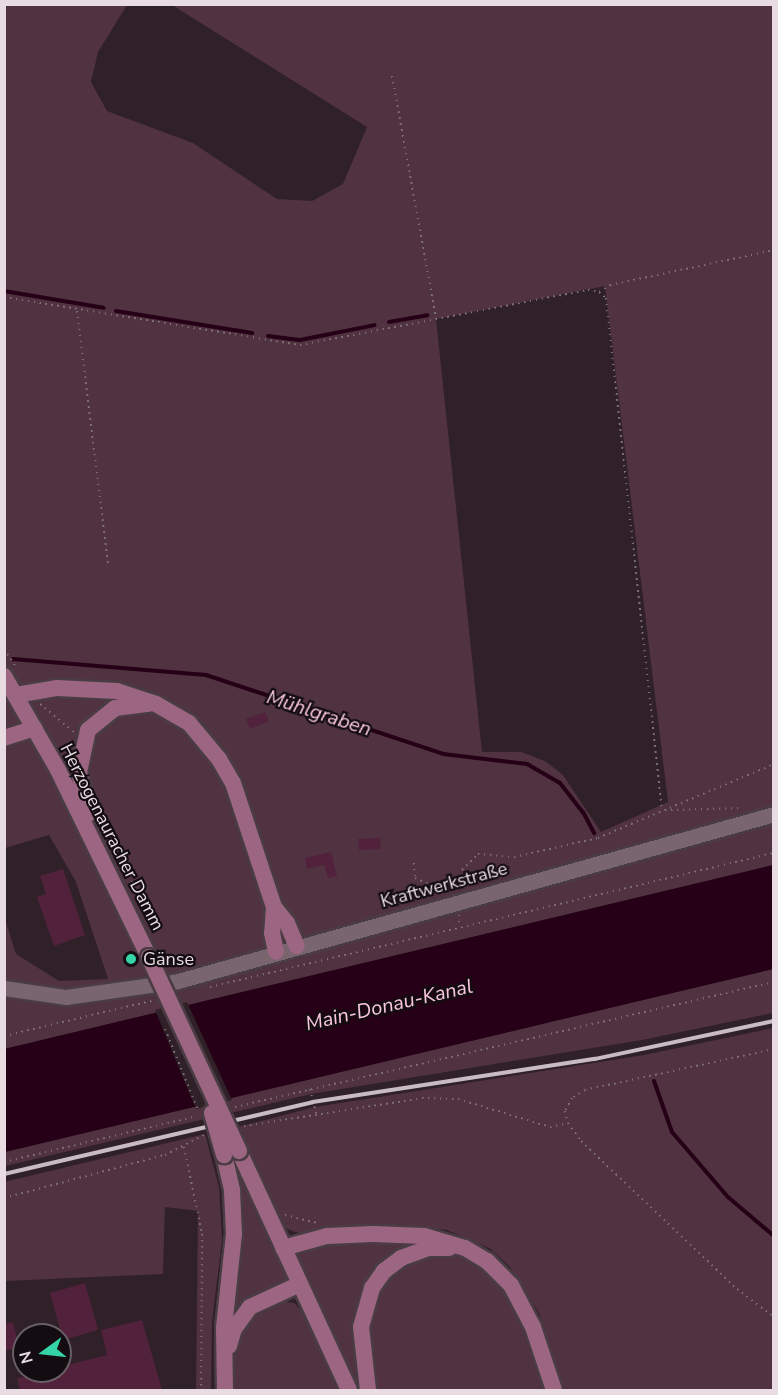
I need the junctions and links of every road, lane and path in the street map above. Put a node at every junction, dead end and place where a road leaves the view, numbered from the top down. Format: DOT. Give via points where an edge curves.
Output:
graph roads {
  1 [pos="392,75"];
  2 [pos="774,250"];
  3 [pos="599,291"];
  4 [pos="4,297"];
  5 [pos="77,311"];
  6 [pos="436,319"];
  7 [pos="108,565"];
  8 [pos="4,676"];
  9 [pos="16,695"];
  10 [pos="156,704"];
  11 [pos="34,728"];
  12 [pos="4,738"];
  13 [pos="774,764"];
  14 [pos="747,808"];
  15 [pos="662,810"];
  16 [pos="774,814"];
  17 [pos="100,852"];
  18 [pos="774,853"];
  19 [pos="414,863"];
  20 [pos="462,881"];
  21 [pos="431,885"];
  22 [pos="274,907"];
  23 [pos="297,946"];
  24 [pos="276,952"];
  25 [pos="774,982"];
  26 [pos="209,987"];
  27 [pos="4,988"];
  28 [pos="150,992"];
  29 [pos="164,998"];
  30 [pos="154,1003"];
  31 [pos="163,1024"];
  32 [pos="4,1036"];
  33 [pos="774,1049"];
  34 [pos="310,1089"];
  35 [pos="230,1108"];
  36 [pos="208,1114"];
  37 [pos="316,1114"];
  38 [pos="201,1116"];
  39 [pos="568,1123"];
  40 [pos="240,1125"];
  41 [pos="210,1141"];
  42 [pos="184,1147"];
  43 [pos="231,1153"];
  44 [pos="4,1162"];
  45 [pos="4,1198"];
  46 [pos="283,1248"];
  47 [pos="465,1248"];
  48 [pos="300,1284"];
  49 [pos="774,1317"];
  50 [pos="223,1370"];
  51 [pos="551,1387"];
  52 [pos="201,1390"];
  53 [pos="225,1390"];
  54 [pos="349,1390"];
  55 [pos="368,1390"];
  1 -- 6 [label="path"];
  2 -- 3 [label="path" via="610,285"];
  3 -- 6 [label="path"];
  3 -- 15 [label="path" via="606,298"];
  4 -- 5 [label="path"];
  5 -- 6 [label="path" via="300,345"];
  5 -- 7 [label="path"];
  8 -- 9 [label="main road, Herzogenauracher Damm"];
  9 -- 10 [label="main road" via="57,688 95,690 130,694"];
  9 -- 11 [label="main road, Herzogenauracher Damm"];
  10 -- 17 [label="main road" via="130,705 106,712 83,739 79,772"];
  10 -- 22 [label="main road" via="189,723 219,759 243,807"];
  11 -- 12 [label="main road"];
  11 -- 17 [label="main road, Herzogenauracher Damm"];
  13 -- 15 [label="path"];
  14 -- 15 [label="path"];
  15 -- 20 [label="path" via="598,838 514,857 478,854 467,861"];
  16 -- 23 [label="street, Kraftwerkstraße"];
  17 -- 43 [label="main road, Herzogenauracher Damm, bridge" via="198,1064"];
  18 -- 26 [label="path"];
  19 -- 21 [label="path" via="415,878"];
  22 -- 23 [label="main road" via="287,923"];
  22 -- 24 [label="main road" via="272,933"];
  23 -- 24 [label="street, Kraftwerkstraße"];
  24 -- 27 [label="street, Kraftwerkstraße" via="178,981 124,991 66,997"];
  25 -- 34 [label="path"];
  28 -- 30 [label="path"];
  29 -- 32 [label="path"];
  31 -- 38 [label="path, bridge"];
  33 -- 39 [label="path" via="585,1090 567,1104"];
  34 -- 35 [label="path"];
  34 -- 37 [label="path"];
  36 -- 44 [label="path"];
  37 -- 39 [label="path" via="439,1098 514,1113 550,1127"];
  37 -- 40 [label="path"];
  39 -- 49 [label="path" via="581,1141 737,1289"];
  41 -- 42 [label="path" via="208,1132"];
  42 -- 45 [label="path"];
  42 -- 52 [label="path" via="202,1234"];
  43 -- 46 [label="main road, Herzogenauracher Damm"];
  43 -- 50 [label="main road" via="234,1234"];
  46 -- 47 [label="main road" via="327,1236 372,1234 424,1236"];
  46 -- 48 [label="main road, Herzogenauracher Damm"];
  47 -- 51 [label="main road" via="487,1261 511,1285 533,1327"];
  47 -- 55 [label="main road" via="429,1248 410,1254 377,1279 366,1300 361,1327"];
  48 -- 50 [label="main road" via="262,1299 242,1315"];
  48 -- 54 [label="main road, Herzogenauracher Damm"];
  50 -- 53 [label="main road"];
}
